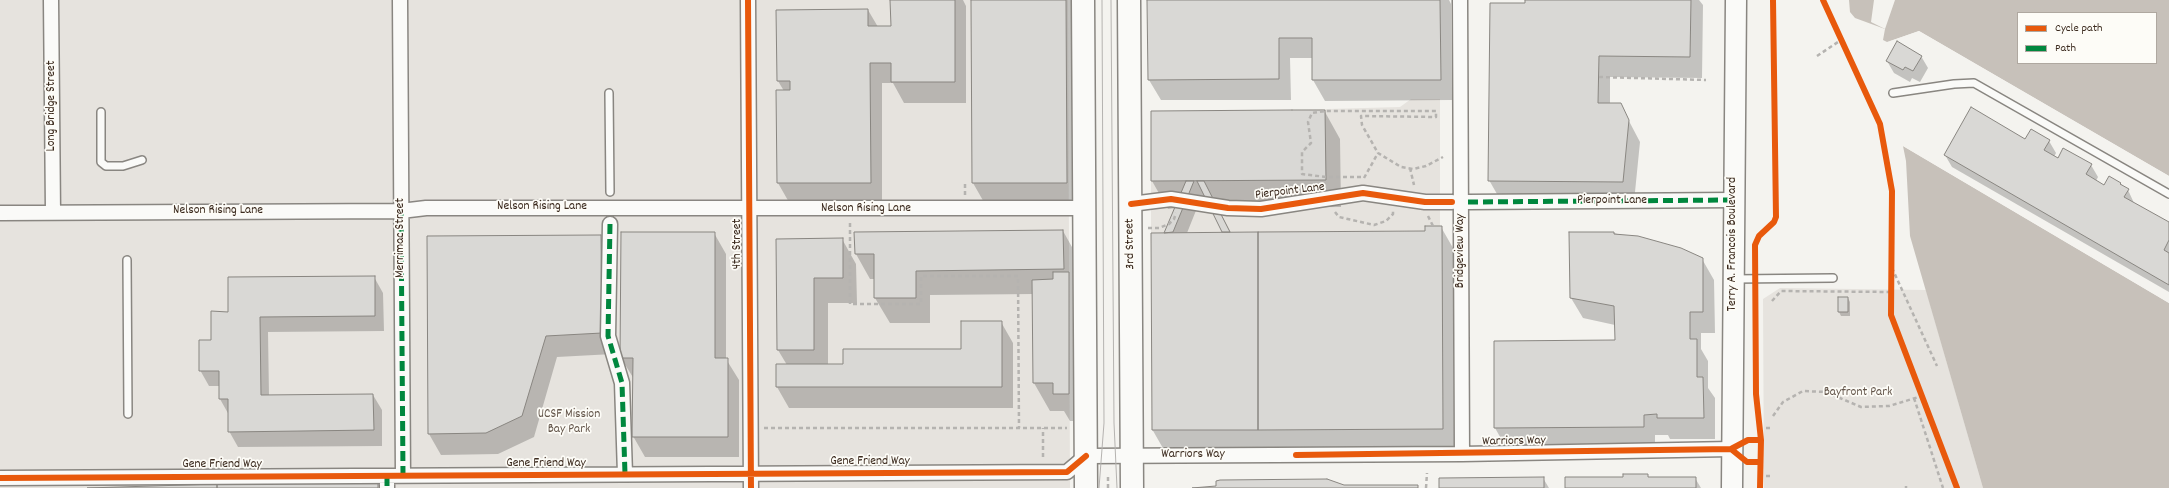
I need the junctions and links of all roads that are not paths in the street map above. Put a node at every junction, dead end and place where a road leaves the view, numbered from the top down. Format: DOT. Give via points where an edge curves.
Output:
graph roads {
  1 [pos="51,0"];
  2 [pos="400,0"];
  3 [pos="748,0"];
  4 [pos="1083,0"];
  5 [pos="1129,0"];
  6 [pos="1460,0"];
  7 [pos="1736,0"];
  8 [pos="609,93"];
  9 [pos="1893,93"];
  10 [pos="101,112"];
  11 [pos="142,160"];
  12 [pos="610,192"];
  13 [pos="2169,194"];
  14 [pos="1733,200"];
  15 [pos="1452,202"];
  16 [pos="1468,202"];
  17 [pos="1131,204"];
  18 [pos="749,208"];
  19 [pos="1085,208"];
  20 [pos="401,211"];
  21 [pos="0,212"];
  22 [pos="53,212"];
  23 [pos="610,224"];
  24 [pos="127,260"];
  25 [pos="1833,278"];
  26 [pos="1734,279"];
  27 [pos="128,414"];
  28 [pos="1731,449"];
  29 [pos="1462,454"];
  30 [pos="1086,456"];
  31 [pos="1132,456"];
  32 [pos="625,474"];
  33 [pos="751,474"];
  34 [pos="403,476"];
  35 [pos="0,478"];
  36 [pos="387,482"];
  37 [pos="751,488"];
  38 [pos="1086,488"];
  39 [pos="1132,488"];
  40 [pos="1732,488"];
  1 -- 22 [label="street, Long Bridge Street"];
  2 -- 20 [label="street, Merrimac Street"];
  3 -- 18 [label="street, 4th Street"];
  4 -- 19 [label="main road"];
  5 -- 17 [label="main road, 3rd Street"];
  6 -- 29 [label="street, Bridgeview Way"];
  7 -- 14 [label="street, Terry A. Francois Boulevard"];
  8 -- 12 [label="lane"];
  9 -- 13 [label="lane" via="1974,83"];
  10 -- 11 [label="lane" via="101,162 106,166 123,166"];
  14 -- 16 [label="street, Pierpoint Lane"];
  14 -- 26 [label="street, Terry A. Francois Boulevard"];
  15 -- 17 [label="street, Pierpoint Lane" via="1368,194 1260,209 1228,208 1158,199"];
  17 -- 31 [label="main road, 3rd Street"];
  18 -- 19 [label="street, Nelson Rising Lane"];
  18 -- 20 [label="street, Nelson Rising Lane" via="426,208"];
  18 -- 33 [label="street, 4th Street"];
  19 -- 30 [label="main road"];
  20 -- 22 [label="street, Nelson Rising Lane"];
  20 -- 34 [label="street, Merrimac Street"];
  21 -- 22 [label="street, Nelson Rising Lane"];
  23 -- 32 [label="street" via="608,336 622,383"];
  24 -- 27 [label="lane"];
  25 -- 26 [label="lane"];
  26 -- 28 [label="street, Terry A. Francois Boulevard"];
  28 -- 29 [label="street, Warriors Way"];
  28 -- 40 [label="street, Terry A. Francois Boulevard"];
  29 -- 31 [label="street, Warriors Way"];
  30 -- 31 [label="street, Warriors Way"];
  30 -- 33 [label="street, Gene Friend Way" via="1067,472"];
  30 -- 38 [label="main road"];
  31 -- 39 [label="main road, 3rd Street"];
  32 -- 33 [label="street, Gene Friend Way"];
  32 -- 34 [label="street, Gene Friend Way"];
  33 -- 37 [label="street, 4th Street"];
  34 -- 36 [label="street, Gene Friend Way"];
  35 -- 36 [label="street, Gene Friend Way"];
}
